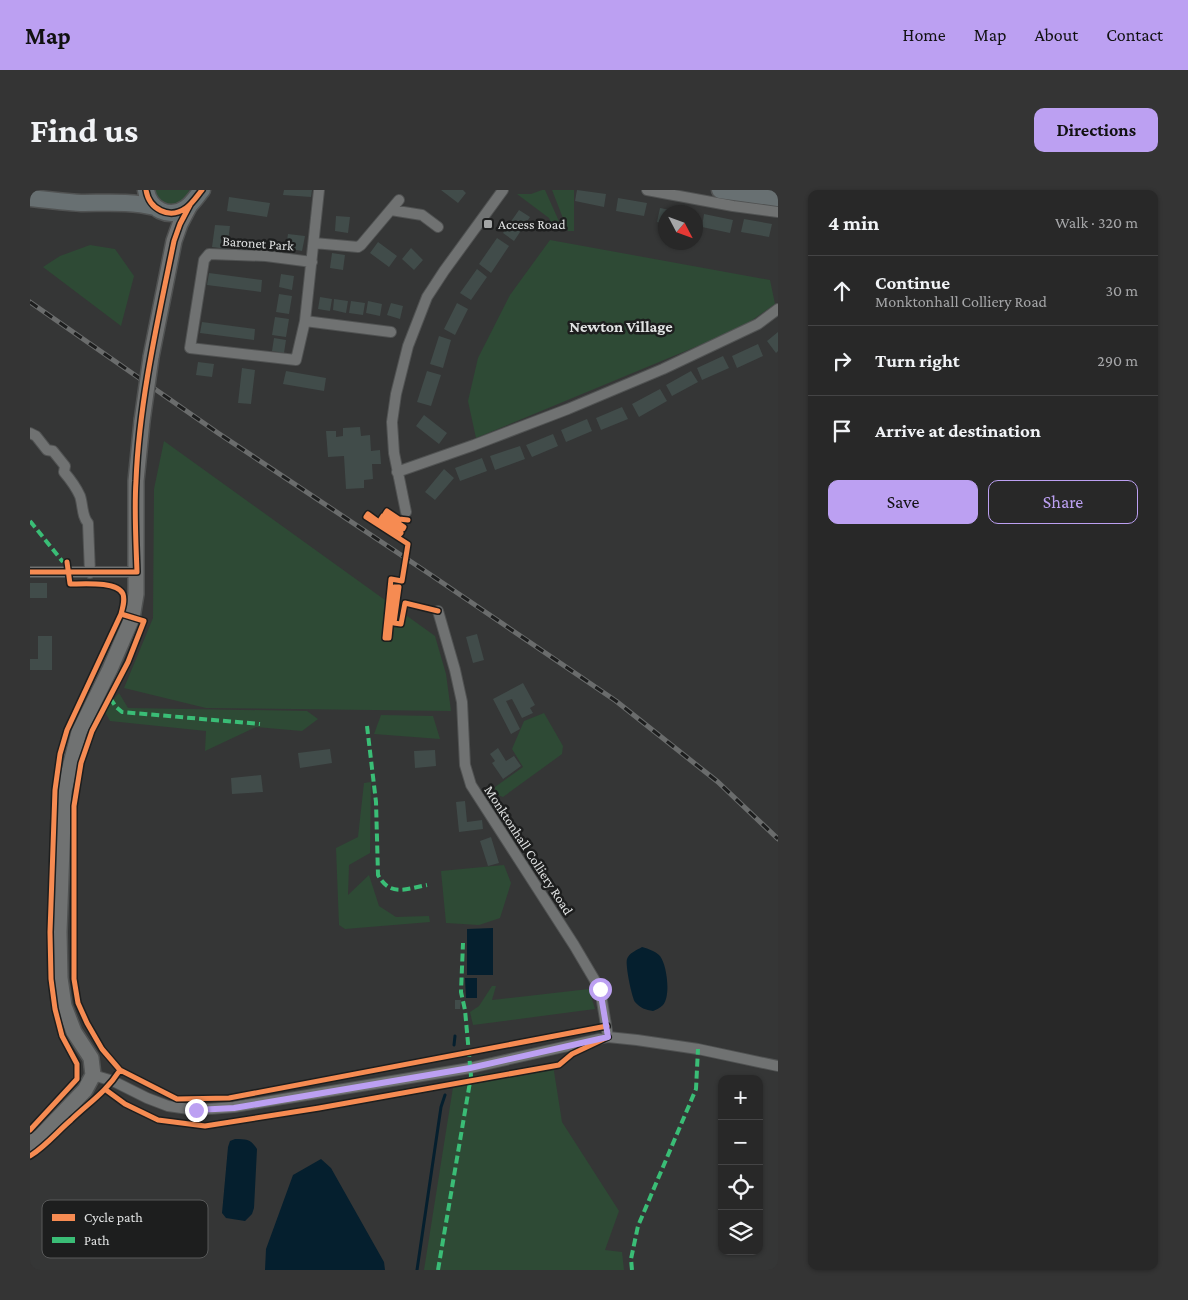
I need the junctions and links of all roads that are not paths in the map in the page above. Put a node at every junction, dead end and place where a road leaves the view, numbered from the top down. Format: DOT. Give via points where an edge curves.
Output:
graph roads {
  1 [pos="138,190"];
  2 [pos="146,190"];
  3 [pos="319,190"];
  4 [pos="503,190"];
  5 [pos="647,190"];
  6 [pos="720,190"];
  7 [pos="195,196"];
  8 [pos="30,198"];
  9 [pos="778,198"];
  10 [pos="399,200"];
  11 [pos="110,202"];
  12 [pos="159,210"];
  13 [pos="391,210"];
  14 [pos="778,212"];
  15 [pos="438,227"];
  16 [pos="174,241"];
  17 [pos="314,243"];
  18 [pos="312,262"];
  19 [pos="778,309"];
  20 [pos="305,321"];
  21 [pos="391,332"];
  22 [pos="30,433"];
  23 [pos="397,472"];
  24 [pos="406,512"];
  25 [pos="30,572"];
  26 [pos="136,572"];
  27 [pos="90,573"];
  28 [pos="438,611"];
  29 [pos="608,1037"];
  30 [pos="778,1066"];
  31 [pos="93,1075"];
  32 [pos="30,1144"];
  1 -- 11 [label="main road"];
  2 -- 12 [label="main road" via="149,200"];
  3 -- 17 [label="street, Baronet Park"];
  4 -- 23 [label="street" via="427,297 408,346 392,422"];
  5 -- 14 [label="street"];
  6 -- 9 [label="main road"];
  7 -- 12 [label="main road" via="177,213"];
  7 -- 16 [label="main road"];
  8 -- 11 [label="main road"];
  10 -- 13 [label="street, Baronet Park"];
  11 -- 12 [label="main road"];
  12 -- 16 [label="main road" via="169,224"];
  13 -- 15 [label="street" via="422,215"];
  13 -- 17 [label="street, Baronet Park" via="358,247"];
  16 -- 26 [label="main road, bridge" via="142,421 136,481"];
  17 -- 18 [label="street, Baronet Park"];
  18 -- 20 [label="street, Baronet Park"];
  18 -- 20 [label="street, Baronet Park" via="209,254 204,260 190,348 296,360"];
  19 -- 23 [label="street" via="758,324 568,410"];
  20 -- 21 [label="street"];
  22 -- 27 [label="street" via="47,450 54,451 80,497 88,524"];
  23 -- 24 [label="street"];
  25 -- 27 [label="street"];
  26 -- 27 [label="street"];
  26 -- 31 [label="main road" via="132,618 78,732 64,791 60,978 64,1006 74,1032 91,1058"];
  28 -- 29 [label="street, Monktonhall Colliery Road" via="462,702 465,765 471,785 600,989"];
  29 -- 30 [label="street" via="698,1049"];
  29 -- 31 [label="street" via="470,1068 234,1108 196,1110 168,1106"];
  31 -- 32 [label="main road" via="85,1090"];
}
